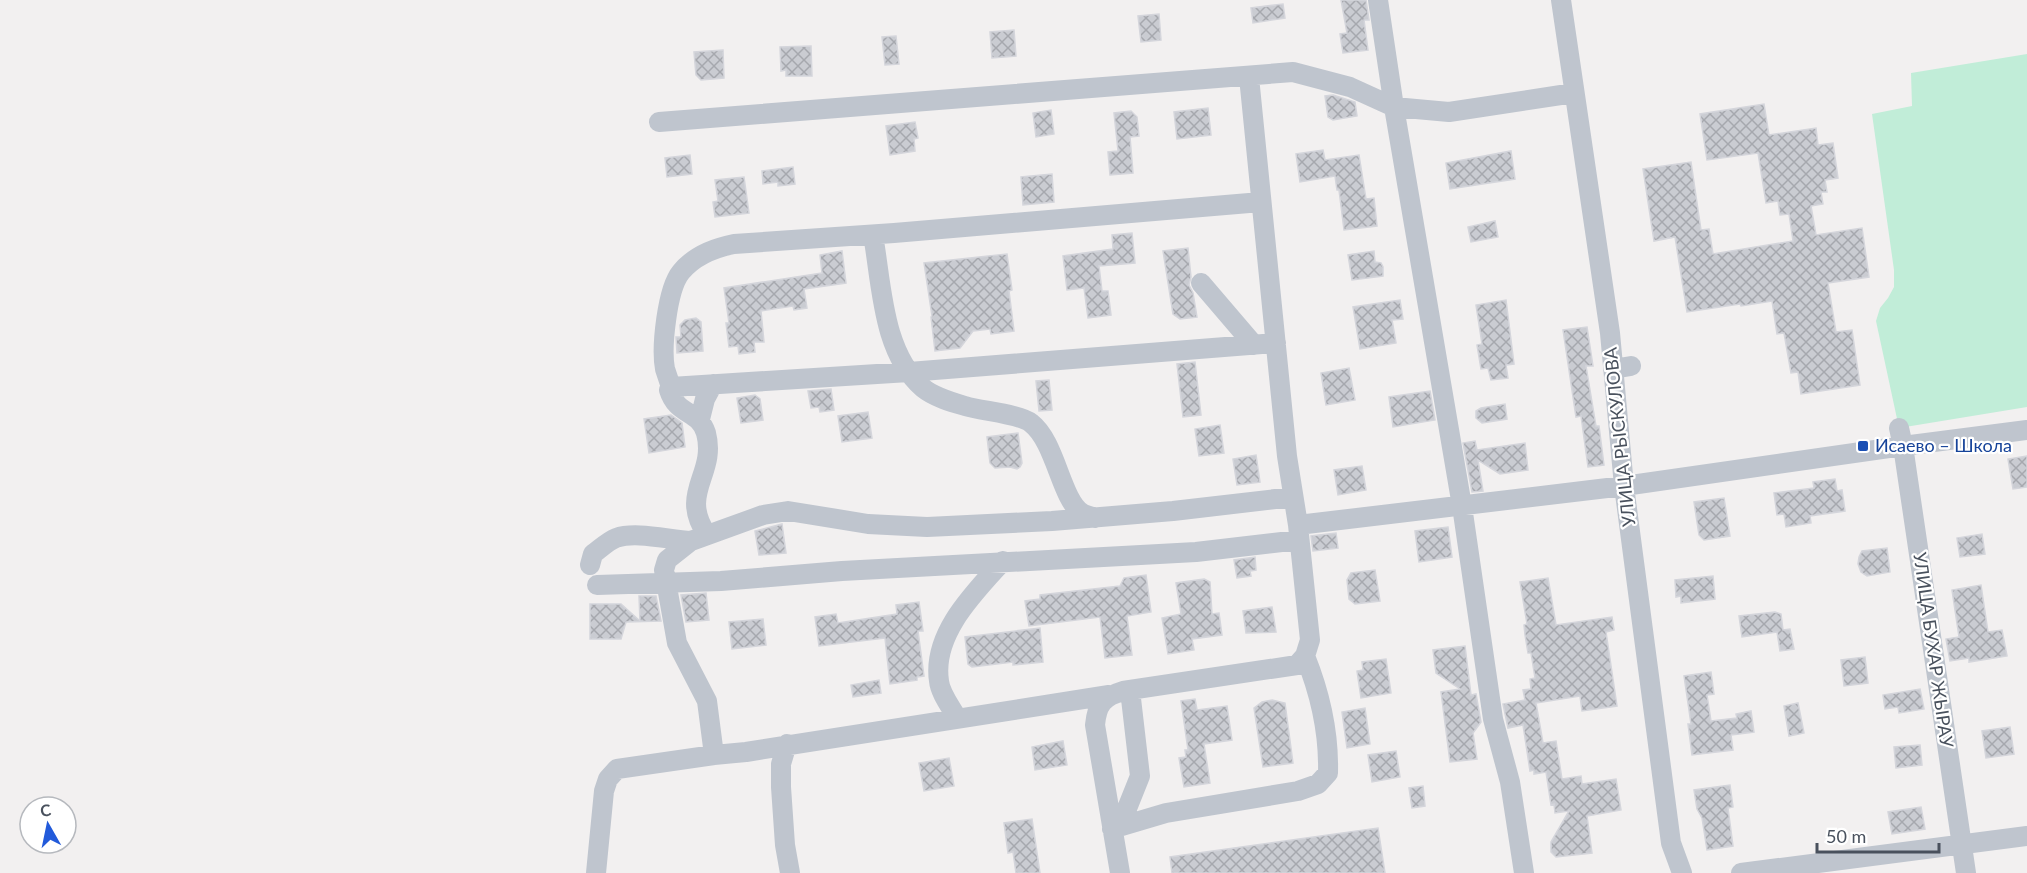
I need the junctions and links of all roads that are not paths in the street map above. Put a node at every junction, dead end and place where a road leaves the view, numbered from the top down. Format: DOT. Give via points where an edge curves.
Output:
graph roads {
  1 [pos="1378,0"];
  2 [pos="1561,0"];
  3 [pos="1249,77"];
  4 [pos="1574,93"];
  5 [pos="1394,107"];
  6 [pos="658,122"];
  7 [pos="1261,202"];
  8 [pos="873,235"];
  9 [pos="1200,283"];
  10 [pos="1276,343"];
  11 [pos="1254,345"];
  12 [pos="909,372"];
  13 [pos="713,384"];
  14 [pos="671,387"];
  15 [pos="700,419"];
  16 [pos="2027,430"];
  17 [pos="1901,437"];
  18 [pos="1624,486"];
  19 [pos="1293,497"];
  20 [pos="1462,506"];
  21 [pos="1095,518"];
  22 [pos="1298,532"];
  23 [pos="699,538"];
  24 [pos="1003,561"];
  25 [pos="590,564"];
  26 [pos="667,583"];
  27 [pos="597,585"];
  28 [pos="1305,656"];
  29 [pos="1130,690"];
  30 [pos="1109,695"];
  31 [pos="957,718"];
  32 [pos="787,744"];
  33 [pos="714,755"];
  34 [pos="1121,826"];
  35 [pos="2027,836"];
  36 [pos="1962,845"];
  37 [pos="596,873"];
  38 [pos="790,873"];
  39 [pos="1120,873"];
  40 [pos="1524,873"];
  41 [pos="1682,873"];
  42 [pos="1742,873"];
  43 [pos="1966,873"];
  1 -- 5 [label="street"];
  2 -- 4 [label="street, УЛИЦА РЫСКУЛОВА"];
  3 -- 5 [label="street" via="1293,72 1350,87"];
  3 -- 6 [label="street"];
  3 -- 7 [label="street"];
  4 -- 5 [label="street" via="1449,112"];
  4 -- 18 [label="street, УЛИЦА РЫСКУЛОВА" via="1610,333 1622,367"];
  5 -- 20 [label="street"];
  7 -- 8 [label="street"];
  7 -- 10 [label="street"];
  8 -- 12 [label="street" via="888,324 898,355"];
  8 -- 14 [label="street" via="734,244 695,260 679,274 673,288 664,344"];
  9 -- 11 [label="street"];
  10 -- 11 [label="street"];
  10 -- 19 [label="street"];
  11 -- 12 [label="street"];
  12 -- 13 [label="street"];
  12 -- 21 [label="street" via="924,389 948,401 1030,422 1047,442 1071,500 1081,513"];
  13 -- 14 [label="street"];
  13 -- 15 [label="street"];
  14 -- 15 [label="street" via="672,399 681,410"];
  15 -- 23 [label="street" via="708,458 695,509"];
  16 -- 17 [label="street"];
  17 -- 18 [label="street"];
  17 -- 36 [label="street, УЛИЦА БУХАР ЖЫРАУ"];
  18 -- 20 [label="street"];
  18 -- 41 [label="street, УЛИЦА РЫСКУЛОВА" via="1671,843"];
  19 -- 21 [label="street"];
  19 -- 22 [label="street"];
  20 -- 22 [label="street"];
  20 -- 40 [label="street" via="1493,720 1510,782"];
  21 -- 23 [label="street" via="927,527 868,524 788,511 763,515"];
  22 -- 24 [label="street" via="1196,552"];
  22 -- 28 [label="street" via="1310,632"];
  23 -- 25 [label="street" via="616,538 592,554"];
  23 -- 26 [label="street" via="667,560"];
  24 -- 26 [label="street"];
  24 -- 31 [label="street" via="971,597 947,633 939,660 939,682"];
  26 -- 27 [label="street"];
  26 -- 33 [label="street" via="677,643 707,701"];
  28 -- 29 [label="street" via="1298,665"];
  28 -- 34 [label="street" via="1315,681 1328,748 1328,773 1318,784 1298,791 1166,813"];
  29 -- 30 [label="street"];
  29 -- 34 [label="street" via="1140,776"];
  30 -- 31 [label="street"];
  30 -- 34 [label="street" via="1100,705 1095,725"];
  31 -- 32 [label="street"];
  32 -- 33 [label="street"];
  32 -- 38 [label="street" via="781,764 781,787"];
  33 -- 37 [label="street" via="617,769 604,792"];
  34 -- 39 [label="street"];
  35 -- 36 [label="street"];
  36 -- 42 [label="street"];
  36 -- 43 [label="street, УЛИЦА БУХАР ЖЫРАУ"];
}
